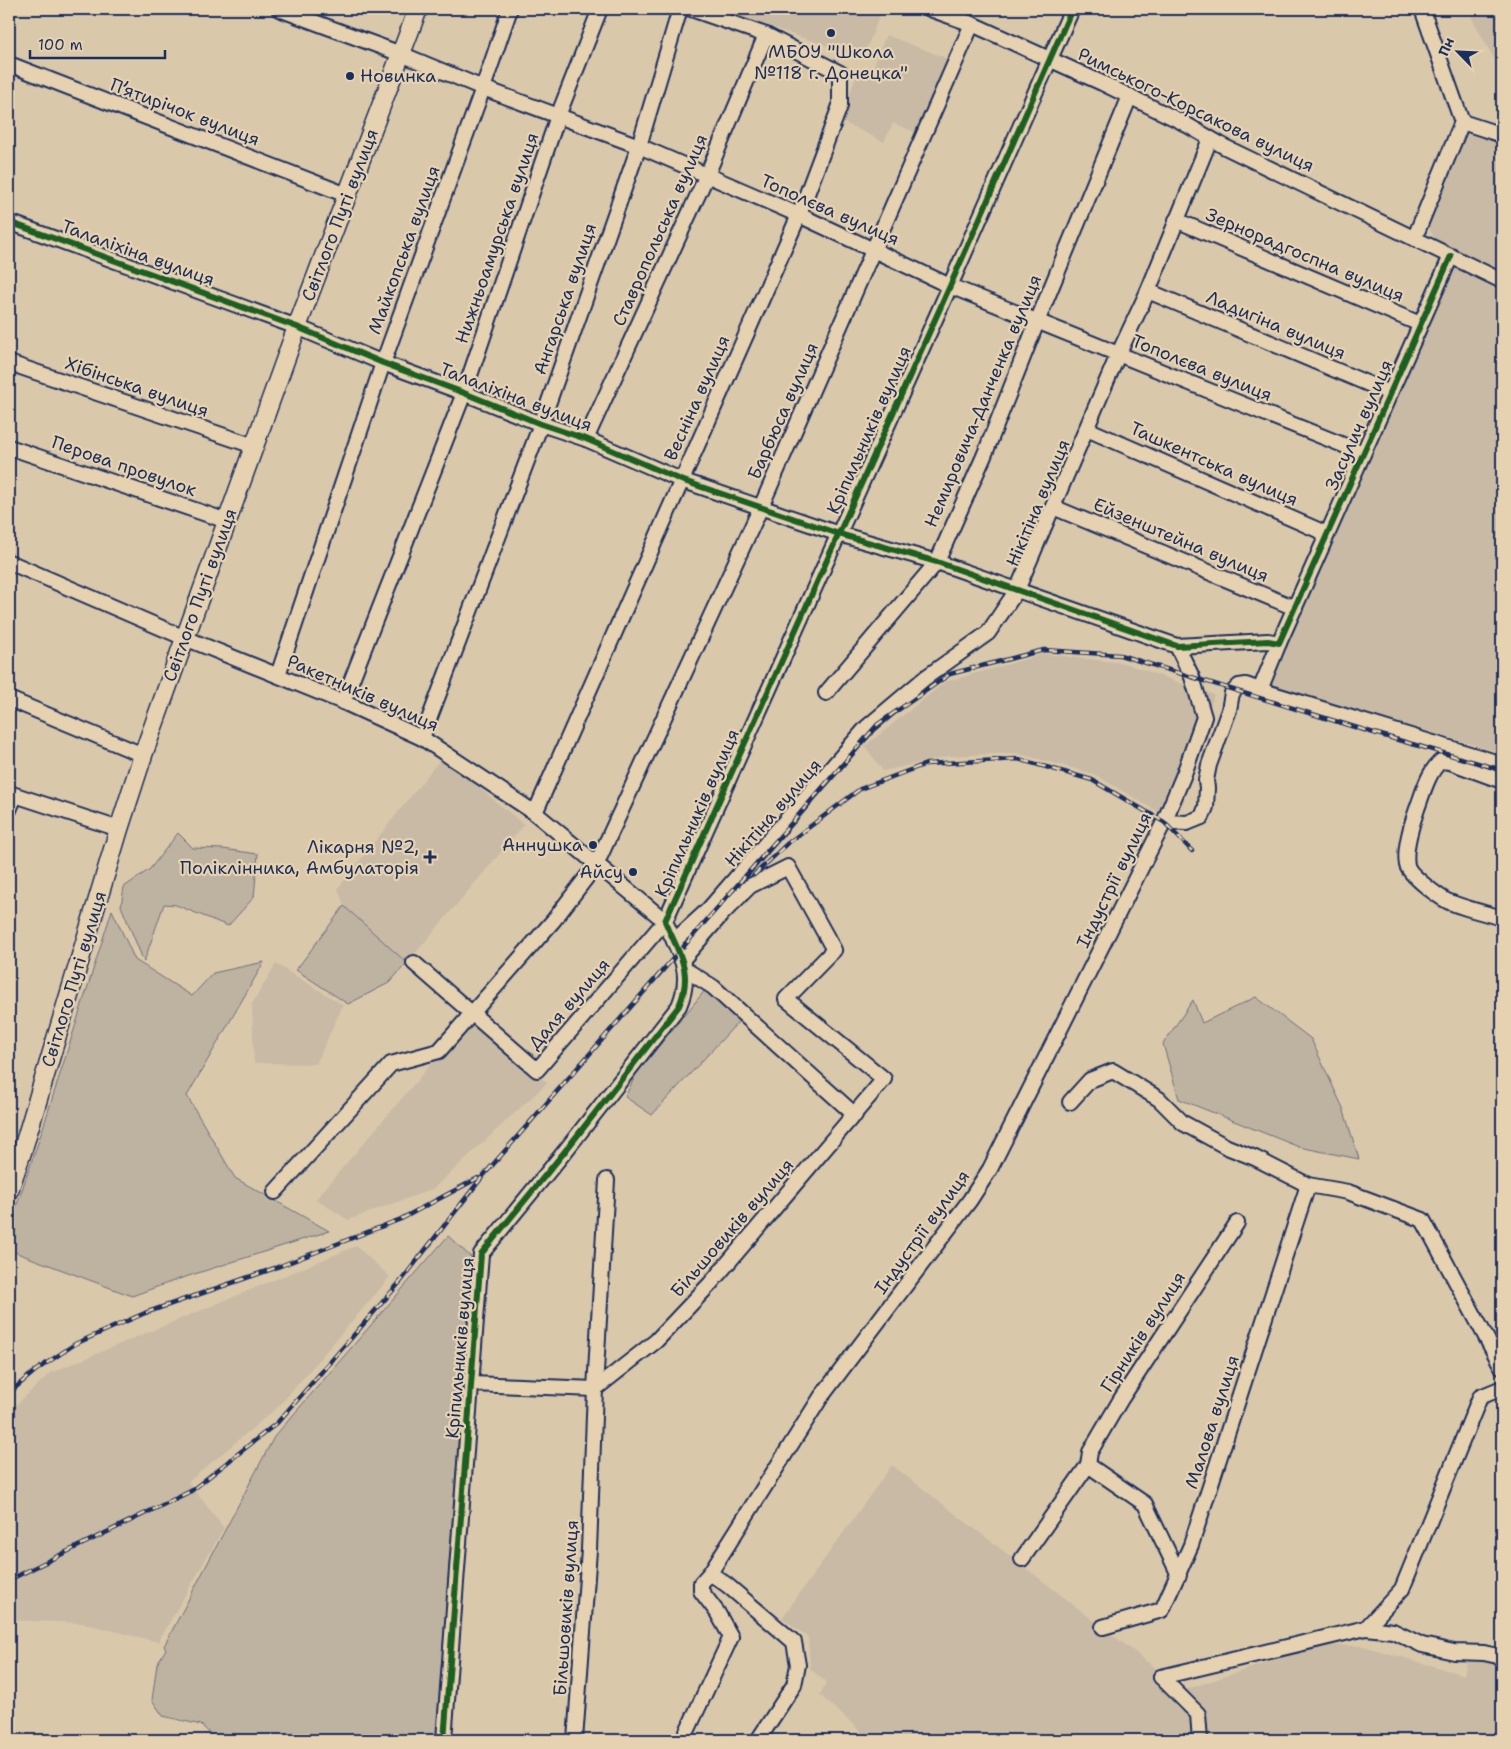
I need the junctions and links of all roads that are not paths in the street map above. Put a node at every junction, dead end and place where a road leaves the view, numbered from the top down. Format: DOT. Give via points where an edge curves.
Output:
graph roads {
  1 [pos="279,9"];
  2 [pos="418,9"];
  3 [pos="510,9"];
  4 [pos="600,9"];
  5 [pos="680,9"];
  6 [pos="691,9"];
  7 [pos="930,9"];
  8 [pos="1072,9"];
  9 [pos="1422,9"];
  10 [pos="972,24"];
  11 [pos="766,36"];
  12 [pos="401,54"];
  13 [pos="1050,59"];
  14 [pos="9,64"];
  15 [pos="483,88"];
  16 [pos="1130,96"];
  17 [pos="558,116"];
  18 [pos="1462,122"];
  19 [pos="1502,135"];
  20 [pos="1210,139"];
  21 [pos="638,146"];
  22 [pos="707,175"];
  23 [pos="348,195"];
  24 [pos="799,215"];
  25 [pos="1176,220"];
  26 [pos="9,222"];
  27 [pos="1415,237"];
  28 [pos="874,250"];
  29 [pos="1451,256"];
  30 [pos="1502,281"];
  31 [pos="950,286"];
  32 [pos="1148,290"];
  33 [pos="1037,322"];
  34 [pos="1420,324"];
  35 [pos="297,327"];
  36 [pos="1118,355"];
  37 [pos="9,363"];
  38 [pos="383,363"];
  39 [pos="464,393"];
  40 [pos="1390,393"];
  41 [pos="541,424"];
  42 [pos="1087,429"];
  43 [pos="586,439"];
  44 [pos="254,446"];
  45 [pos="9,447"];
  46 [pos="1363,453"];
  47 [pos="681,480"];
  48 [pos="761,506"];
  49 [pos="1053,507"];
  50 [pos="227,521"];
  51 [pos="839,534"];
  52 [pos="1327,534"];
  53 [pos="9,562"];
  54 [pos="937,562"];
  55 [pos="1017,590"];
  56 [pos="1294,608"];
  57 [pos="185,638"];
  58 [pos="1279,643"];
  59 [pos="1177,646"];
  60 [pos="278,675"];
  61 [pos="1260,690"];
  62 [pos="826,693"];
  63 [pos="9,699"];
  64 [pos="343,702"];
  65 [pos="422,738"];
  66 [pos="143,755"];
  67 [pos="1473,755"];
  68 [pos="1502,764"];
  69 [pos="1476,770"];
  70 [pos="1502,781"];
  71 [pos="12,794"];
  72 [pos="9,810"];
  73 [pos="535,813"];
  74 [pos="1164,822"];
  75 [pos="119,829"];
  76 [pos="596,865"];
  77 [pos="1502,918"];
  78 [pos="665,921"];
  79 [pos="674,941"];
  80 [pos="414,963"];
  81 [pos="684,965"];
  82 [pos="472,1014"];
  83 [pos="1070,1102"];
  84 [pos="855,1115"];
  85 [pos="15,1153"];
  86 [pos="607,1180"];
  87 [pos="1308,1185"];
  88 [pos="9,1190"];
  89 [pos="275,1192"];
  90 [pos="1237,1223"];
  91 [pos="1502,1366"];
  92 [pos="472,1384"];
  93 [pos="1502,1388"];
  94 [pos="596,1389"];
  95 [pos="1088,1465"];
  96 [pos="1022,1559"];
  97 [pos="710,1574"];
  98 [pos="1179,1574"];
  99 [pos="1103,1627"];
  100 [pos="1366,1628"];
  101 [pos="1502,1657"];
  102 [pos="444,1740"];
  103 [pos="575,1740"];
  104 [pos="683,1740"];
  105 [pos="758,1740"];
  106 [pos="1200,1740"];
  1 -- 12 [label="street, Тополєва вулиця"];
  2 -- 12 [label="main road, Світлого Путі вулиця"];
  3 -- 15 [label="street, Майкопська вулиця"];
  4 -- 17 [label="street, Нижньоамурська вулиця"];
  5 -- 21 [label="street, Ангарська вулиця"];
  6 -- 11 [label="street"];
  7 -- 10 [label="street, Римського-Корсакова вулиця"];
  8 -- 13 [label="street, Кріпильників вулиця"];
  9 -- 18 [label="street"];
  10 -- 13 [label="street, Римського-Корсакова вулиця"];
  10 -- 28 [label="street, Барбюса вулиця"];
  11 -- 22 [label="street, Ставропольська вулиця"];
  11 -- 24 [label="street, Весніна вулиця" via="840,73 840,106"];
  12 -- 15 [label="street, Тополєва вулиця"];
  12 -- 23 [label="main road, Світлого Путі вулиця"];
  13 -- 16 [label="street, Римського-Корсакова вулиця"];
  13 -- 31 [label="street, Кріпильників вулиця"];
  14 -- 23 [label="street, П’ятирічок вулиця"];
  15 -- 17 [label="street, Тополєва вулиця"];
  15 -- 38 [label="street, Майкопська вулиця"];
  16 -- 20 [label="street, Римського-Корсакова вулиця"];
  16 -- 33 [label="street, Немировича-Данченка вулиця"];
  17 -- 21 [label="street, Тополєва вулиця"];
  17 -- 39 [label="street, Нижньоамурська вулиця"];
  18 -- 19 [label="street"];
  18 -- 27 [label="street"];
  20 -- 25 [label="street, Нікітіна вулиця"];
  20 -- 27 [label="street, Римського-Корсакова вулиця"];
  21 -- 22 [label="street, Тополєва вулиця"];
  21 -- 41 [label="street, Ангарська вулиця"];
  22 -- 24 [label="street, Тополєва вулиця"];
  22 -- 43 [label="street, Ставропольська вулиця"];
  23 -- 35 [label="main road, Світлого Путі вулиця"];
  24 -- 28 [label="street, Тополєва вулиця"];
  24 -- 47 [label="street, Весніна вулиця"];
  25 -- 32 [label="street, Нікітіна вулиця"];
  25 -- 34 [label="street, Зернорадгоспна вулиця"];
  26 -- 35 [label="street, Талаліхіна вулиця"];
  27 -- 29 [label="street, Римського-Корсакова вулиця"];
  28 -- 31 [label="street, Тополєва вулиця"];
  28 -- 48 [label="street, Барбюса вулиця"];
  29 -- 30 [label="street, Римського-Корсакова вулиця"];
  29 -- 34 [label="street, Засулич вулиця"];
  31 -- 33 [label="street, Тополєва вулиця"];
  31 -- 51 [label="street, Кріпильників вулиця"];
  32 -- 36 [label="street, Нікітіна вулиця"];
  32 -- 40 [label="street, Ладигіна вулиця"];
  33 -- 36 [label="street, Тополєва вулиця"];
  33 -- 54 [label="street, Немировича-Данченка вулиця" via="984,456"];
  34 -- 40 [label="street, Засулич вулиця"];
  35 -- 38 [label="street, Талаліхіна вулиця"];
  35 -- 44 [label="main road, Світлого Путі вулиця"];
  36 -- 42 [label="street, Нікітіна вулиця"];
  36 -- 46 [label="street, Тополєва вулиця"];
  37 -- 44 [label="street, Хібінська вулиця"];
  38 -- 39 [label="street, Талаліхіна вулиця"];
  38 -- 60 [label="street, Майкопська вулиця"];
  39 -- 41 [label="street, Талаліхіна вулиця"];
  39 -- 64 [label="street, Нижньоамурська вулиця"];
  40 -- 46 [label="street, Засулич вулиця"];
  41 -- 43 [label="street, Талаліхіна вулиця"];
  41 -- 65 [label="street, Ангарська вулиця"];
  42 -- 49 [label="street, Нікітіна вулиця"];
  42 -- 52 [label="street, Ташкентська вулиця"];
  43 -- 47 [label="street, Талаліхіна вулиця"];
  44 -- 50 [label="main road, Світлого Путі вулиця"];
  45 -- 50 [label="street, Перова провулок"];
  46 -- 52 [label="street, Засулич вулиця"];
  47 -- 48 [label="street, Талаліхіна вулиця"];
  47 -- 73 [label="street, Весніна вулиця"];
  48 -- 51 [label="street, Талаліхіна вулиця"];
  48 -- 76 [label="street, Барбюса вулиця"];
  49 -- 55 [label="street, Нікітіна вулиця"];
  49 -- 56 [label="street, Ейзенштейна вулиця"];
  50 -- 57 [label="main road, Світлого Путі вулиця"];
  51 -- 54 [label="street, Талаліхіна вулиця"];
  51 -- 78 [label="street, Кріпильників вулиця"];
  52 -- 56 [label="street, Засулич вулиця"];
  53 -- 57 [label="street, Ракетників вулиця"];
  54 -- 55 [label="street, Талаліхіна вулиця"];
  54 -- 62 [label="street, Немировича-Данченка вулиця"];
  55 -- 59 [label="street, Талаліхіна вулиця"];
  55 -- 79 [label="street, Нікітіна вулиця" via="988,632 925,678 867,727 708,910"];
  56 -- 58 [label="street, Засулич вулиця"];
  57 -- 60 [label="street, Ракетників вулиця"];
  57 -- 66 [label="main road, Світлого Путі вулиця"];
  58 -- 59 [label="street"];
  58 -- 61 [label="street, Засулич вулиця"];
  59 -- 74 [label="street, Індустрії вулиця" via="1192,677 1204,717"];
  60 -- 64 [label="street, Ракетників вулиця"];
  61 -- 67 [label="street"];
  61 -- 74 [label="street" via="1246,685 1239,686 1232,693 1209,766 1206,807 1202,817 1187,823"];
  63 -- 66 [label="street"];
  64 -- 65 [label="street, Ракетників вулиця"];
  65 -- 73 [label="street, Ракетників вулиця"];
  66 -- 75 [label="main road, Світлого Путі вулиця"];
  67 -- 68 [label="street"];
  67 -- 69 [label="street"];
  69 -- 70 [label="street"];
  69 -- 77 [label="street" via="1450,762 1437,764 1413,820 1407,866 1416,877 1447,900"];
  71 -- 72 [label="street"];
  71 -- 75 [label="street"];
  73 -- 76 [label="street, Ракетників вулиця"];
  74 -- 97 [label="street, Індустрії вулиця" via="990,1169 821,1397"];
  75 -- 85 [label="main road, Світлого Путі вулиця"];
  76 -- 78 [label="street, Ракетників вулиця"];
  76 -- 82 [label="street" via="553,921"];
  78 -- 79 [label="street, Кріпильників вулиця"];
  78 -- 82 [label="street, Даля вулиця" via="537,1070"];
  79 -- 81 [label="street, Кріпильників вулиця"];
  80 -- 82 [label="street, Даля вулиця"];
  81 -- 84 [label="street" via="713,987"];
  81 -- 84 [label="street, Більшовиків вулиця" via="722,914 750,886 788,867 834,950 786,999 884,1079"];
  81 -- 92 [label="street, Кріпильників вулиця" via="685,992 679,1006 481,1254"];
  82 -- 89 [label="street" via="439,1051 391,1064"];
  83 -- 87 [label="street" via="1090,1080 1113,1071 1159,1099 1183,1123"];
  84 -- 94 [label="street, Більшовиків вулиця" via="710,1284 656,1341"];
  85 -- 88 [label="main road, Світлого Путі вулиця"];
  86 -- 94 [label="street, Більшовиків вулиця"];
  87 -- 91 [label="street" via="1348,1192 1423,1220"];
  87 -- 98 [label="street, Малова вулиця" via="1226,1441"];
  90 -- 95 [label="street, Гірників вулиця" via="1121,1398 1090,1452"];
  92 -- 94 [label="street"];
  92 -- 102 [label="street, Кріпильників вулиця"];
  93 -- 100 [label="street" via="1480,1397 1402,1589"];
  94 -- 103 [label="street, Більшовиків вулиця" via="590,1550"];
  95 -- 96 [label="street, Гірників вулиця"];
  95 -- 98 [label="street" via="1145,1504"];
  97 -- 104 [label="street, Індустрії вулиця" via="701,1583 701,1591 731,1637"];
  97 -- 105 [label="street" via="794,1642 798,1665 794,1686"];
  98 -- 99 [label="street, Малова вулиця" via="1162,1610"];
  100 -- 101 [label="street" via="1393,1631 1422,1645 1454,1652"];
  100 -- 106 [label="street" via="1161,1677 1198,1714"];
}
